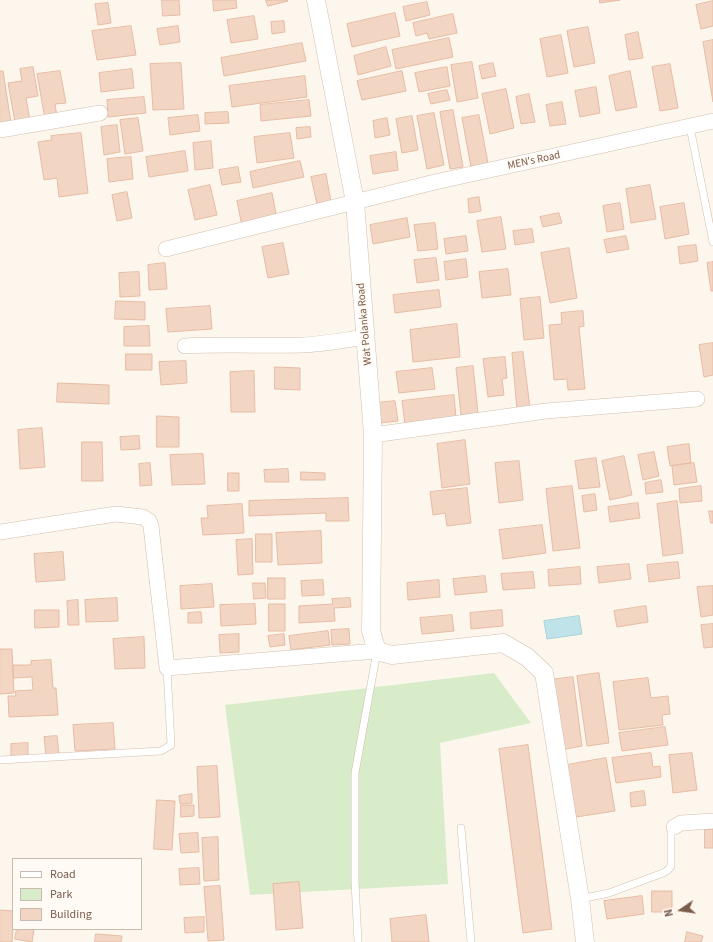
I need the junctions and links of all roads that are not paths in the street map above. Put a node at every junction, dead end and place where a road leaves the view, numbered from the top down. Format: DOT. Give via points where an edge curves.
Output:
graph roads {
  1 [pos="316,0"];
  2 [pos="100,113"];
  3 [pos="713,121"];
  4 [pos="690,127"];
  5 [pos="0,130"];
  6 [pos="355,202"];
  7 [pos="713,242"];
  8 [pos="166,249"];
  9 [pos="366,337"];
  10 [pos="185,346"];
  11 [pos="697,399"];
  12 [pos="374,435"];
  13 [pos="0,532"];
  14 [pos="377,651"];
  15 [pos="168,668"];
  16 [pos="0,760"];
  17 [pos="713,821"];
  18 [pos="674,827"];
  19 [pos="461,828"];
  20 [pos="580,899"];
  21 [pos="358,942"];
  22 [pos="471,942"];
  23 [pos="585,942"];
  1 -- 6 [label="street, Wat Polanka Road"];
  2 -- 5 [label="street"];
  3 -- 4 [label="street, MEN's Road"];
  4 -- 6 [label="street, MEN's Road" via="435,182"];
  4 -- 7 [label="lane"];
  6 -- 8 [label="street, MEN's Road"];
  6 -- 9 [label="street, Wat Polanka Road"];
  9 -- 10 [label="street" via="304,345"];
  9 -- 12 [label="street, Wat Polanka Road"];
  11 -- 12 [label="street" via="546,411"];
  12 -- 14 [label="street, Wat Polanka Road" via="371,631"];
  13 -- 15 [label="street" via="116,514 142,517 149,521"];
  14 -- 15 [label="street"];
  14 -- 20 [label="street" via="392,655 503,643 527,657 544,674"];
  14 -- 21 [label="lane" via="355,773 354,882"];
  15 -- 16 [label="lane" via="171,745 161,751"];
  17 -- 18 [label="street" via="681,823"];
  18 -- 20 [label="lane" via="671,833 671,866 663,874"];
  19 -- 22 [label="lane"];
  20 -- 23 [label="street"];
}
